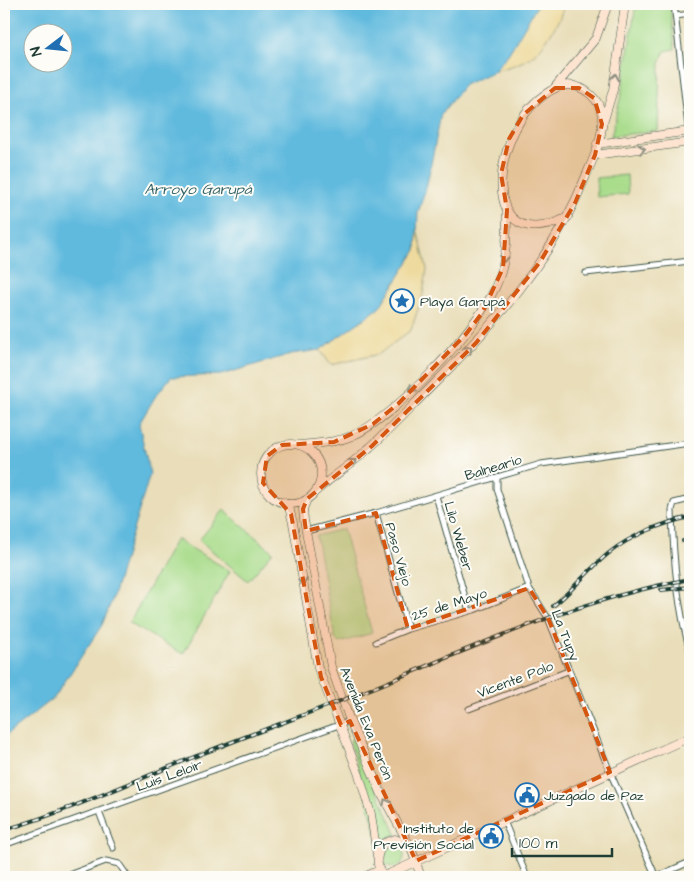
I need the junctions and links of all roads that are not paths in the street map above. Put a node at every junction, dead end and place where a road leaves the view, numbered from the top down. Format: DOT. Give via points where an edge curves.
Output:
graph roads {
  1 [pos="608,4"];
  2 [pos="625,4"];
  3 [pos="674,4"];
  4 [pos="690,14"];
  5 [pos="676,16"];
  6 [pos="555,88"];
  7 [pos="602,124"];
  8 [pos="690,131"];
  9 [pos="690,143"];
  10 [pos="597,144"];
  11 [pos="595,155"];
  12 [pos="508,210"];
  13 [pos="568,217"];
  14 [pos="690,261"];
  15 [pos="586,273"];
  16 [pos="690,443"];
  17 [pos="300,445"];
  18 [pos="497,478"];
  19 [pos="314,492"];
  20 [pos="436,496"];
  21 [pos="307,499"];
  22 [pos="690,499"];
  23 [pos="284,502"];
  24 [pos="376,513"];
  25 [pos="306,532"];
  26 [pos="529,588"];
  27 [pos="469,611"];
  28 [pos="408,629"];
  29 [pos="688,636"];
  30 [pos="376,642"];
  31 [pos="690,652"];
  32 [pos="568,671"];
  33 [pos="469,709"];
  34 [pos="350,721"];
  35 [pos="341,725"];
  36 [pos="690,737"];
  37 [pos="610,772"];
  38 [pos="99,812"];
  39 [pos="504,821"];
  40 [pos="4,845"];
  41 [pos="409,845"];
  42 [pos="113,848"];
  43 [pos="377,856"];
  44 [pos="416,861"];
  45 [pos="690,862"];
  46 [pos="382,875"];
  47 [pos="63,877"];
  48 [pos="128,877"];
  49 [pos="364,877"];
  50 [pos="421,877"];
  51 [pos="527,877"];
  52 [pos="656,877"];
  1 -- 6 [label="main road" via="592,44"];
  7 -- 2 [label="main road, one-way" via="613,90"];
  3 -- 5 [label="street"];
  4 -- 5 [label="street"];
  5 -- 8 [label="street"];
  6 -- 7 [label="main road" via="569,85 588,93 599,105"];
  6 -- 12 [label="main road" via="523,114 509,139 501,174 502,193"];
  7 -- 10 [label="main road"];
  8 -- 9 [label="street"];
  8 -- 10 [label="main road"];
  11 -- 9 [label="main road, one-way"];
  10 -- 11 [label="main road"];
  11 -- 13 [label="main road"];
  12 -- 13 [label="main road" via="522,225 532,228"];
  12 -- 17 [label="main road, one-way" via="503,268 482,313 466,334 398,404 373,424 342,440"];
  19 -- 13 [label="main road, one-way" via="372,446 476,342 515,297"];
  14 -- 15 [label="street"];
  16 -- 18 [label="street, Balneario" via="541,464"];
  17 -- 19 [label="main road" via="310,450 318,461 321,476"];
  17 -- 23 [label="main road" via="282,445 267,456 263,464 262,474 268,492"];
  18 -- 20 [label="street, Balneario"];
  18 -- 26 [label="street, La Tupy" via="497,489"];
  19 -- 21 [label="main road"];
  20 -- 24 [label="street, Balneario"];
  20 -- 27 [label="street, Lilo Weber"];
  21 -- 23 [label="main road" via="298,503"];
  21 -- 25 [label="main road, Avenida Eva Perón" via="303,509"];
  22 -- 29 [label="street" via="674,502 672,522"];
  23 -- 35 [label="main road, Avenida Eva Perón, one-way" via="289,507 293,523 315,656"];
  24 -- 25 [label="street, Balneario"];
  24 -- 28 [label="street, Paso Viejo"];
  25 -- 34 [label="main road, Avenida Eva Perón" via="327,654"];
  26 -- 27 [label="street, 25 de Mayo"];
  26 -- 32 [label="street, La Tupy" via="548,618"];
  27 -- 28 [label="street, 25 de Mayo"];
  28 -- 30 [label="street, 25 de Mayo"];
  29 -- 31 [label="street"];
  32 -- 33 [label="street, Vicente Polo"];
  32 -- 37 [label="street, La Tupy"];
  34 -- 35 [label="street, Luis Leloir"];
  41 -- 34 [label="main road, Avenida Eva Perón, one-way" via="382,795"];
  35 -- 38 [label="street, Luis Leloir"];
  35 -- 43 [label="main road, Avenida Eva Perón" via="371,814"];
  36 -- 37 [label="main road"];
  37 -- 39 [label="main road"];
  37 -- 52 [label="street, La Tupy"];
  38 -- 40 [label="street, Luis Leloir"];
  38 -- 42 [label="street"];
  39 -- 44 [label="main road"];
  39 -- 51 [label="street"];
  41 -- 43 [label="main road" via="400,840 388,840"];
  41 -- 44 [label="main road, Avenida Eva Perón"];
  43 -- 46 [label="main road, Avenida Eva Perón"];
  44 -- 46 [label="main road"];
  44 -- 50 [label="main road, Avenida Eva Perón"];
  45 -- 52 [label="street"];
  46 -- 49 [label="main road"];
  47 -- 48 [label="street" via="106,861 119,864"];
}
